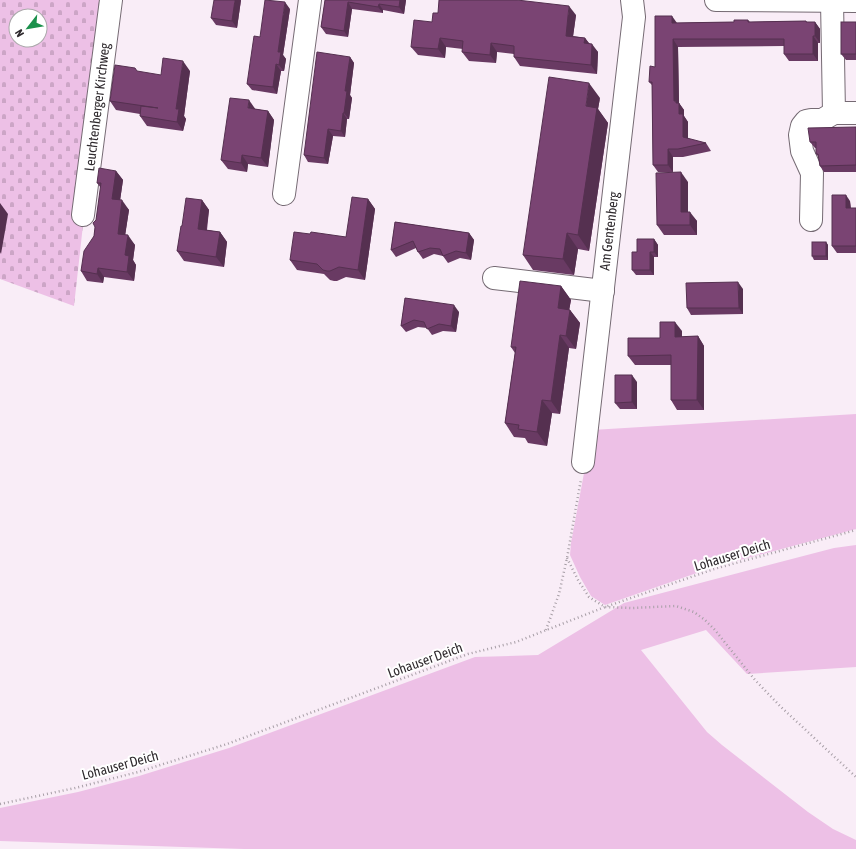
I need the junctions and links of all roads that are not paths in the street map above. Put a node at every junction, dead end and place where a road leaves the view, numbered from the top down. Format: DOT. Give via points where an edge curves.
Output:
graph roads {
  1 [pos="111,0"];
  2 [pos="310,0"];
  3 [pos="632,0"];
  4 [pos="716,0"];
  5 [pos="763,0"];
  6 [pos="832,1"];
  7 [pos="856,1"];
  8 [pos="834,113"];
  9 [pos="856,113"];
  10 [pos="284,194"];
  11 [pos="82,215"];
  12 [pos="812,220"];
  13 [pos="494,278"];
  14 [pos="603,291"];
  15 [pos="583,462"];
  1 -- 11 [label="street, Leuchtenberger Kirchweg"];
  2 -- 10 [label="street"];
  3 -- 14 [label="street, Am Gentenberg" via="634,17"];
  4 -- 5 [label="street"];
  5 -- 6 [label="street"];
  6 -- 7 [label="street"];
  6 -- 8 [label="street"];
  8 -- 9 [label="street"];
  8 -- 12 [label="street" via="822,120 806,121 800,135 802,151 812,172"];
  13 -- 14 [label="street"];
  14 -- 15 [label="street, Am Gentenberg"];
}
